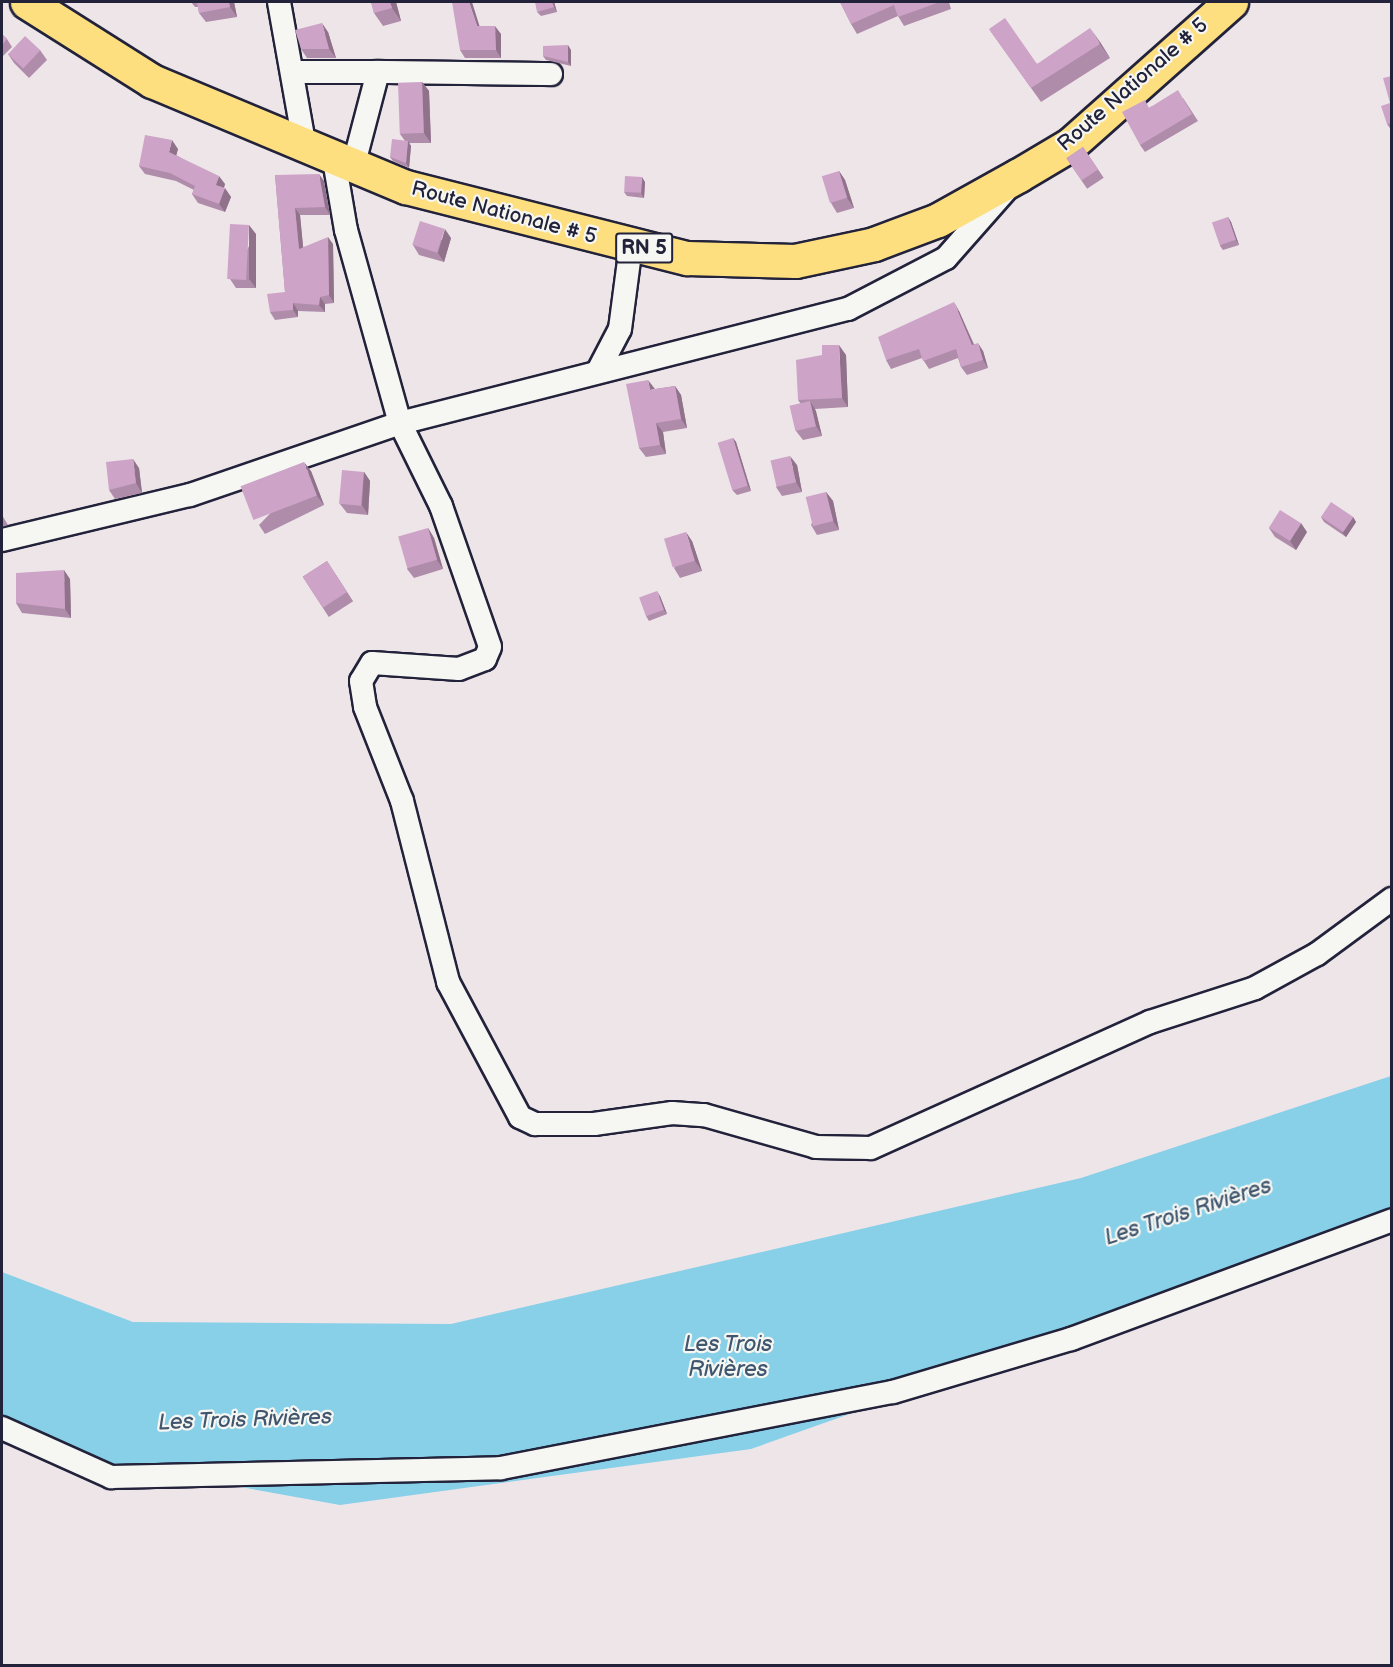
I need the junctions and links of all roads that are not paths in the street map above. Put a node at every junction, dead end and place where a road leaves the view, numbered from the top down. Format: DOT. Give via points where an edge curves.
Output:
graph roads {
  1 [pos="27,2"];
  2 [pos="279,2"];
  3 [pos="1231,2"];
  4 [pos="294,72"];
  5 [pos="378,72"];
  6 [pos="551,74"];
  7 [pos="331,158"];
  8 [pos="1018,175"];
  9 [pos="631,246"];
  10 [pos="598,371"];
  11 [pos="400,423"];
  12 [pos="2,540"];
  13 [pos="1392,899"];
  14 [pos="1392,1220"];
  15 [pos="2,1428"];
  1 -- 7 [label="main road, Route Nationale # 5 / RN 5" via="152,81"];
  2 -- 4 [label="street"];
  3 -- 8 [label="main road, Route Nationale # 5 / RN 5" via="1071,144"];
  4 -- 5 [label="street"];
  4 -- 7 [label="street"];
  5 -- 6 [label="street"];
  5 -- 7 [label="street"];
  7 -- 9 [label="main road, Route Nationale # 5 / RN 5" via="406,187"];
  7 -- 11 [label="street" via="346,230"];
  8 -- 9 [label="main road, Route Nationale # 5 / RN 5" via="938,220 874,244 795,261 687,258"];
  8 -- 10 [label="street" via="946,258 848,309"];
  9 -- 10 [label="street" via="620,329"];
  10 -- 11 [label="street"];
  11 -- 12 [label="street" via="190,495"];
  11 -- 13 [label="street" via="441,506 490,647 485,659 459,669 372,663 361,681 365,707 402,801 448,982 520,1117 535,1124 594,1124 672,1113 704,1115 816,1148 871,1148 1107,1040 1255,988 1317,954"];
  14 -- 15 [label="street" via="1071,1339 893,1392 501,1468 111,1477"];
}
